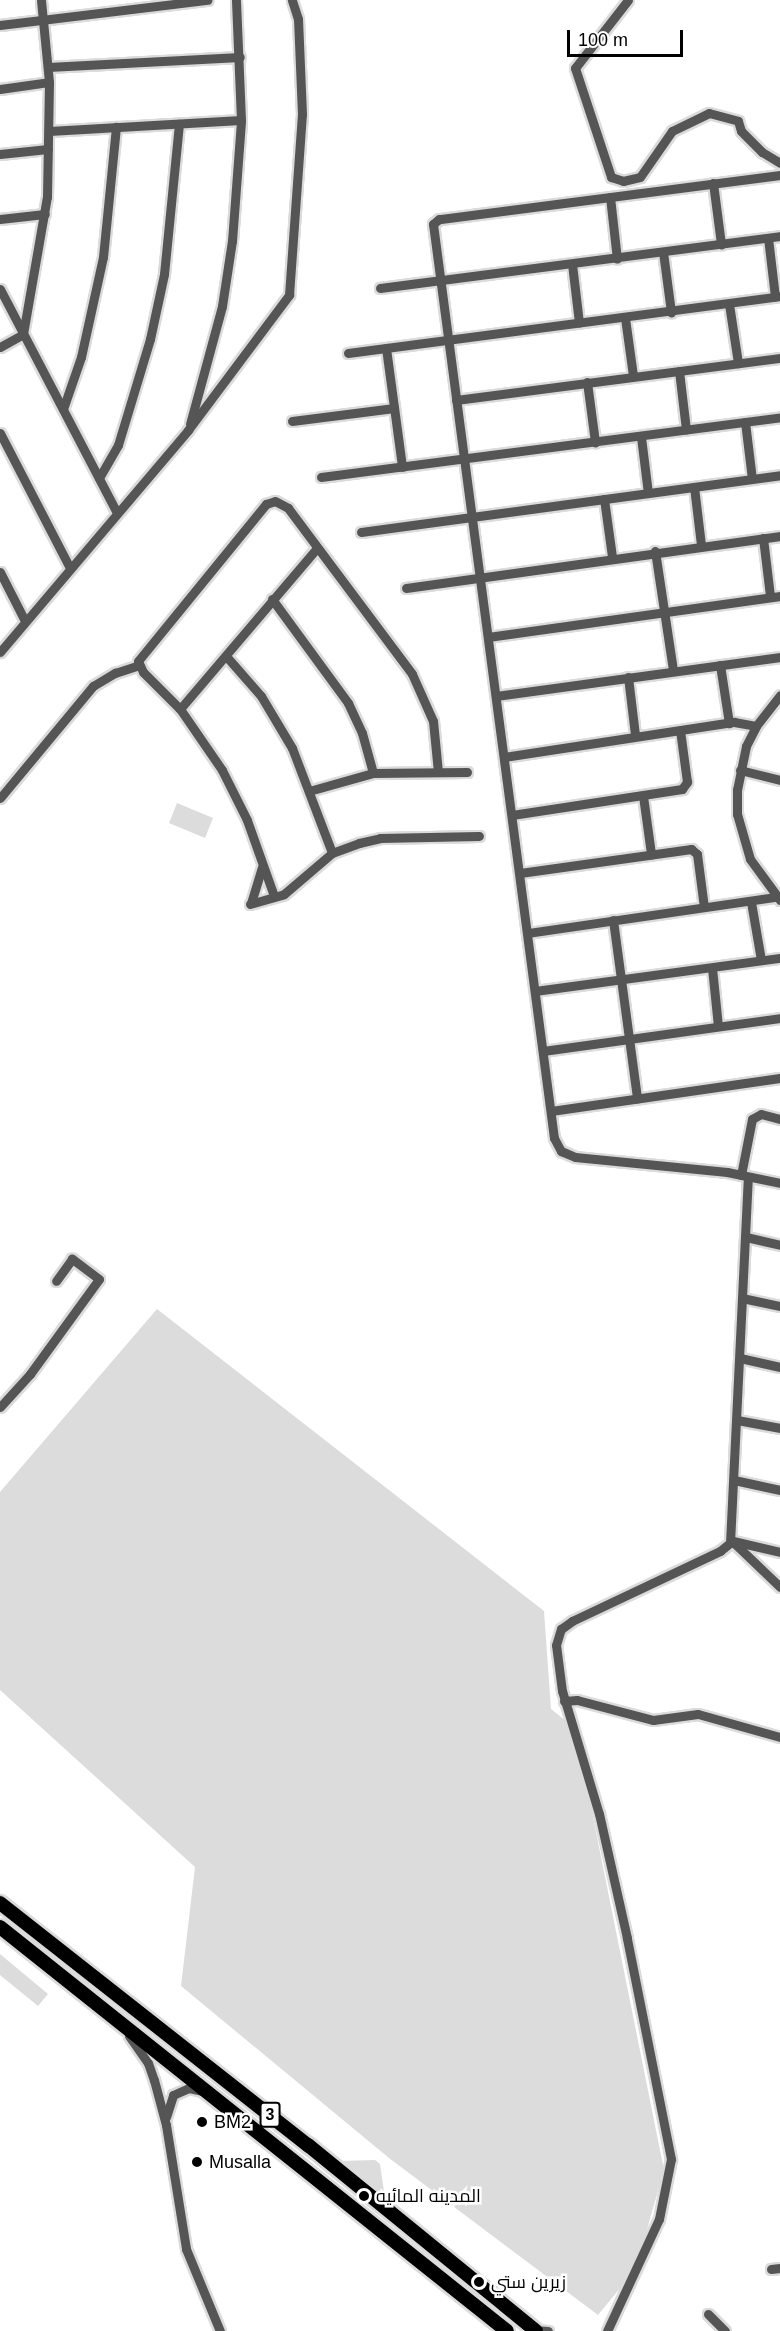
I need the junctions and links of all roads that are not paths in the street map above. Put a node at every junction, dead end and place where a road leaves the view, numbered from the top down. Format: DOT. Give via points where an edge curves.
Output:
graph roads {
  1 [pos="41,0"];
  2 [pos="207,0"];
  3 [pos="236,0"];
  4 [pos="292,0"];
  5 [pos="628,0"];
  6 [pos="44,20"];
  7 [pos="0,25"];
  8 [pos="240,57"];
  9 [pos="48,67"];
  10 [pos="49,82"];
  11 [pos="0,89"];
  12 [pos="241,120"];
  13 [pos="179,124"];
  14 [pos="116,127"];
  15 [pos="49,131"];
  16 [pos="48,149"];
  17 [pos="0,154"];
  18 [pos="780,163"];
  19 [pos="780,175"];
  20 [pos="713,183"];
  21 [pos="609,197"];
  22 [pos="45,214"];
  23 [pos="0,219"];
  24 [pos="780,236"];
  25 [pos="768,238"];
  26 [pos="721,244"];
  27 [pos="663,252"];
  28 [pos="617,259"];
  29 [pos="572,264"];
  30 [pos="439,282"];
  31 [pos="380,288"];
  32 [pos="0,289"];
  33 [pos="778,296"];
  34 [pos="729,304"];
  35 [pos="671,312"];
  36 [pos="625,318"];
  37 [pos="579,323"];
  38 [pos="23,334"];
  39 [pos="448,341"];
  40 [pos="0,346"];
  41 [pos="386,348"];
  42 [pos="348,353"];
  43 [pos="780,358"];
  44 [pos="738,363"];
  45 [pos="679,371"];
  46 [pos="633,376"];
  47 [pos="587,382"];
  48 [pos="456,400"];
  49 [pos="394,408"];
  50 [pos="63,409"];
  51 [pos="780,417"];
  52 [pos="292,421"];
  53 [pos="745,422"];
  54 [pos="188,430"];
  55 [pos="686,430"];
  56 [pos="0,433"];
  57 [pos="640,436"];
  58 [pos="595,442"];
  59 [pos="464,459"];
  60 [pos="402,467"];
  61 [pos="780,475"];
  62 [pos="321,477"];
  63 [pos="99,478"];
  64 [pos="752,479"];
  65 [pos="694,487"];
  66 [pos="648,493"];
  67 [pos="604,500"];
  68 [pos="116,511"];
  69 [pos="472,518"];
  70 [pos="361,532"];
  71 [pos="780,536"];
  72 [pos="763,538"];
  73 [pos="701,545"];
  74 [pos="317,548"];
  75 [pos="655,551"];
  76 [pos="612,557"];
  77 [pos="70,568"];
  78 [pos="0,572"];
  79 [pos="480,578"];
  80 [pos="406,588"];
  81 [pos="775,596"];
  82 [pos="272,599"];
  83 [pos="664,611"];
  84 [pos="25,621"];
  85 [pos="488,637"];
  86 [pos="0,652"];
  87 [pos="226,656"];
  88 [pos="780,657"];
  89 [pos="139,665"];
  90 [pos="720,665"];
  91 [pos="673,670"];
  92 [pos="628,676"];
  93 [pos="780,695"];
  94 [pos="496,696"];
  95 [pos="180,709"];
  96 [pos="729,723"];
  97 [pos="756,726"];
  98 [pos="680,730"];
  99 [pos="635,735"];
  100 [pos="504,757"];
  101 [pos="740,770"];
  102 [pos="438,772"];
  103 [pos="467,772"];
  104 [pos="373,773"];
  105 [pos="780,780"];
  106 [pos="309,791"];
  107 [pos="643,796"];
  108 [pos="0,798"];
  109 [pos="512,815"];
  110 [pos="479,836"];
  111 [pos="332,853"];
  112 [pos="651,854"];
  113 [pos="262,860"];
  114 [pos="520,873"];
  115 [pos="274,896"];
  116 [pos="778,898"];
  117 [pos="751,902"];
  118 [pos="704,907"];
  119 [pos="613,920"];
  120 [pos="528,933"];
  121 [pos="780,958"];
  122 [pos="761,960"];
  123 [pos="712,968"];
  124 [pos="622,980"];
  125 [pos="535,991"];
  126 [pos="780,1018"];
  127 [pos="718,1026"];
  128 [pos="628,1040"];
  129 [pos="543,1051"];
  130 [pos="780,1078"];
  131 [pos="637,1098"];
  132 [pos="551,1111"];
  133 [pos="780,1119"];
  134 [pos="744,1176"];
  135 [pos="780,1183"];
  136 [pos="746,1238"];
  137 [pos="780,1245"];
  138 [pos="56,1281"];
  139 [pos="742,1298"];
  140 [pos="780,1306"];
  141 [pos="740,1358"];
  142 [pos="780,1367"];
  143 [pos="0,1407"];
  144 [pos="737,1420"];
  145 [pos="780,1428"];
  146 [pos="734,1480"];
  147 [pos="780,1490"];
  148 [pos="731,1540"];
  149 [pos="780,1552"];
  150 [pos="780,1587"];
  151 [pos="564,1701"];
  152 [pos="780,1737"];
  153 [pos="0,1903"];
  154 [pos="13,1913"];
  155 [pos="1,1927"];
  156 [pos="118,2022"];
  157 [pos="214,2096"];
  158 [pos="166,2126"];
  159 [pos="342,2173"];
  160 [pos="335,2192"];
  161 [pos="708,2314"];
  162 [pos="722,2328"];
  163 [pos="220,2331"];
  164 [pos="507,2331"];
  165 [pos="539,2331"];
  166 [pos="607,2331"];
  1 -- 6 [label="street"];
  2 -- 6 [label="street"];
  3 -- 8 [label="street"];
  4 -- 54 [label="street" via="298,19 302,114 289,295"];
  5 -- 18 [label="street" via="575,68 611,177 626,181 640,177 672,131 709,113 738,121 741,131"];
  6 -- 7 [label="street"];
  6 -- 9 [label="street"];
  8 -- 9 [label="street"];
  8 -- 12 [label="street"];
  9 -- 10 [label="street"];
  10 -- 11 [label="street"];
  10 -- 15 [label="street"];
  12 -- 13 [label="street"];
  12 -- 54 [label="street" via="239,179 222,306"];
  13 -- 14 [label="street"];
  13 -- 63 [label="street" via="164,274 150,339 118,445 111,464"];
  14 -- 15 [label="street"];
  14 -- 50 [label="street" via="103,257 81,357"];
  15 -- 16 [label="street"];
  16 -- 17 [label="street"];
  16 -- 22 [label="street"];
  19 -- 20 [label="street"];
  20 -- 21 [label="street"];
  20 -- 26 [label="street"];
  21 -- 28 [label="street"];
  21 -- 30 [label="street" via="436,220 433,224"];
  22 -- 23 [label="street"];
  22 -- 38 [label="street"];
  24 -- 25 [label="street"];
  25 -- 26 [label="street"];
  25 -- 33 [label="street"];
  26 -- 27 [label="street"];
  27 -- 28 [label="street"];
  27 -- 35 [label="street"];
  28 -- 29 [label="street"];
  29 -- 30 [label="street"];
  29 -- 37 [label="street"];
  30 -- 31 [label="street"];
  30 -- 39 [label="street"];
  32 -- 38 [label="street"];
  33 -- 34 [label="street"];
  34 -- 35 [label="street"];
  34 -- 44 [label="street"];
  35 -- 36 [label="street"];
  36 -- 37 [label="street"];
  36 -- 46 [label="street"];
  37 -- 39 [label="street"];
  38 -- 40 [label="street"];
  38 -- 50 [label="street"];
  39 -- 41 [label="street"];
  39 -- 48 [label="street"];
  41 -- 42 [label="street"];
  41 -- 49 [label="street"];
  43 -- 44 [label="street"];
  44 -- 45 [label="street"];
  45 -- 46 [label="street"];
  45 -- 55 [label="street"];
  46 -- 47 [label="street"];
  47 -- 48 [label="street"];
  47 -- 58 [label="street"];
  48 -- 59 [label="street"];
  49 -- 52 [label="street"];
  49 -- 60 [label="street"];
  50 -- 63 [label="street"];
  51 -- 53 [label="street"];
  53 -- 55 [label="street"];
  53 -- 64 [label="street"];
  54 -- 68 [label="street"];
  55 -- 57 [label="street"];
  56 -- 77 [label="street"];
  57 -- 58 [label="street"];
  57 -- 66 [label="street"];
  58 -- 59 [label="street"];
  59 -- 60 [label="street"];
  59 -- 69 [label="street"];
  60 -- 62 [label="street"];
  61 -- 64 [label="street"];
  63 -- 68 [label="street"];
  64 -- 65 [label="street"];
  65 -- 66 [label="street"];
  65 -- 73 [label="street"];
  66 -- 67 [label="street"];
  67 -- 69 [label="street"];
  67 -- 76 [label="street"];
  68 -- 77 [label="street"];
  69 -- 70 [label="street"];
  69 -- 79 [label="street"];
  71 -- 72 [label="street"];
  72 -- 73 [label="street"];
  72 -- 81 [label="street"];
  73 -- 75 [label="street"];
  74 -- 82 [label="street"];
  74 -- 89 [label="street" via="284,504 266,504 142,652"];
  74 -- 102 [label="street" via="419,687 433,721"];
  75 -- 76 [label="street"];
  75 -- 83 [label="street"];
  76 -- 79 [label="street"];
  77 -- 84 [label="street"];
  78 -- 84 [label="street"];
  79 -- 80 [label="street"];
  79 -- 85 [label="street"];
  81 -- 83 [label="street"];
  82 -- 87 [label="street"];
  82 -- 104 [label="street" via="348,704"];
  83 -- 85 [label="street"];
  83 -- 91 [label="street"];
  84 -- 86 [label="street"];
  85 -- 94 [label="street"];
  87 -- 95 [label="street"];
  87 -- 106 [label="street" via="254,688 282,730"];
  88 -- 90 [label="street"];
  89 -- 95 [label="street"];
  89 -- 108 [label="street" via="93,686"];
  90 -- 91 [label="street"];
  90 -- 96 [label="street"];
  91 -- 92 [label="street"];
  92 -- 94 [label="street"];
  92 -- 99 [label="street"];
  93 -- 97 [label="street"];
  94 -- 100 [label="street"];
  95 -- 113 [label="street" via="222,770"];
  96 -- 97 [label="street"];
  96 -- 98 [label="street"];
  97 -- 101 [label="street"];
  98 -- 99 [label="street"];
  98 -- 107 [label="street" via="686,787"];
  99 -- 100 [label="street"];
  100 -- 109 [label="street"];
  101 -- 105 [label="street"];
  101 -- 116 [label="street" via="737,814 742,837 761,879"];
  102 -- 103 [label="street"];
  102 -- 104 [label="street"];
  104 -- 106 [label="street"];
  106 -- 111 [label="street"];
  107 -- 109 [label="street"];
  107 -- 112 [label="street"];
  109 -- 114 [label="street"];
  110 -- 111 [label="street" via="380,838"];
  111 -- 115 [label="street" via="284,894"];
  112 -- 114 [label="street"];
  112 -- 118 [label="street" via="689,849 696,852"];
  113 -- 115 [label="street"];
  113 -- 115 [label="street" via="261,881 250,904"];
  114 -- 120 [label="street"];
  116 -- 117 [label="street"];
  117 -- 118 [label="street"];
  117 -- 122 [label="street"];
  118 -- 119 [label="street"];
  119 -- 120 [label="street"];
  119 -- 124 [label="street"];
  120 -- 125 [label="street"];
  121 -- 122 [label="street"];
  122 -- 123 [label="street"];
  123 -- 124 [label="street"];
  123 -- 127 [label="street"];
  124 -- 125 [label="street"];
  124 -- 128 [label="street"];
  125 -- 129 [label="street"];
  126 -- 127 [label="street"];
  127 -- 128 [label="street"];
  128 -- 129 [label="street"];
  128 -- 131 [label="street"];
  129 -- 132 [label="street"];
  130 -- 131 [label="street"];
  131 -- 132 [label="street"];
  132 -- 134 [label="street" via="554,1138 567,1155"];
  133 -- 134 [label="street" via="761,1114 754,1117"];
  134 -- 135 [label="street"];
  134 -- 136 [label="street"];
  136 -- 137 [label="street"];
  136 -- 139 [label="street"];
  138 -- 143 [label="street" via="72,1259 99,1279 30,1374"];
  139 -- 140 [label="street"];
  139 -- 141 [label="street"];
  141 -- 142 [label="street"];
  141 -- 144 [label="street"];
  144 -- 145 [label="street"];
  144 -- 146 [label="street"];
  146 -- 147 [label="street"];
  146 -- 148 [label="street"];
  148 -- 149 [label="street"];
  148 -- 150 [label="street"];
  148 -- 151 [label="street" via="725,1549 561,1629 556,1651"];
  151 -- 152 [label="street" via="577,1700 654,1720 698,1714"];
  151 -- 166 [label="street" via="599,1814 671,2159 659,2219"];
  153 -- 154 [label="highway, 3"];
  154 -- 155 [label="highway"];
  154 -- 159 [label="highway, 3"];
  155 -- 156 [label="highway, 3"];
  156 -- 157 [label="highway, 3"];
  156 -- 158 [label="street" via="148,2063"];
  157 -- 158 [label="street" via="198,2089 181,2091 168,2103"];
  157 -- 160 [label="highway, 3"];
  158 -- 163 [label="street" via="186,2249"];
  159 -- 160 [label="highway"];
  159 -- 165 [label="highway, 3"];
  160 -- 164 [label="highway, 3"];
  161 -- 162 [label="street"];
}
